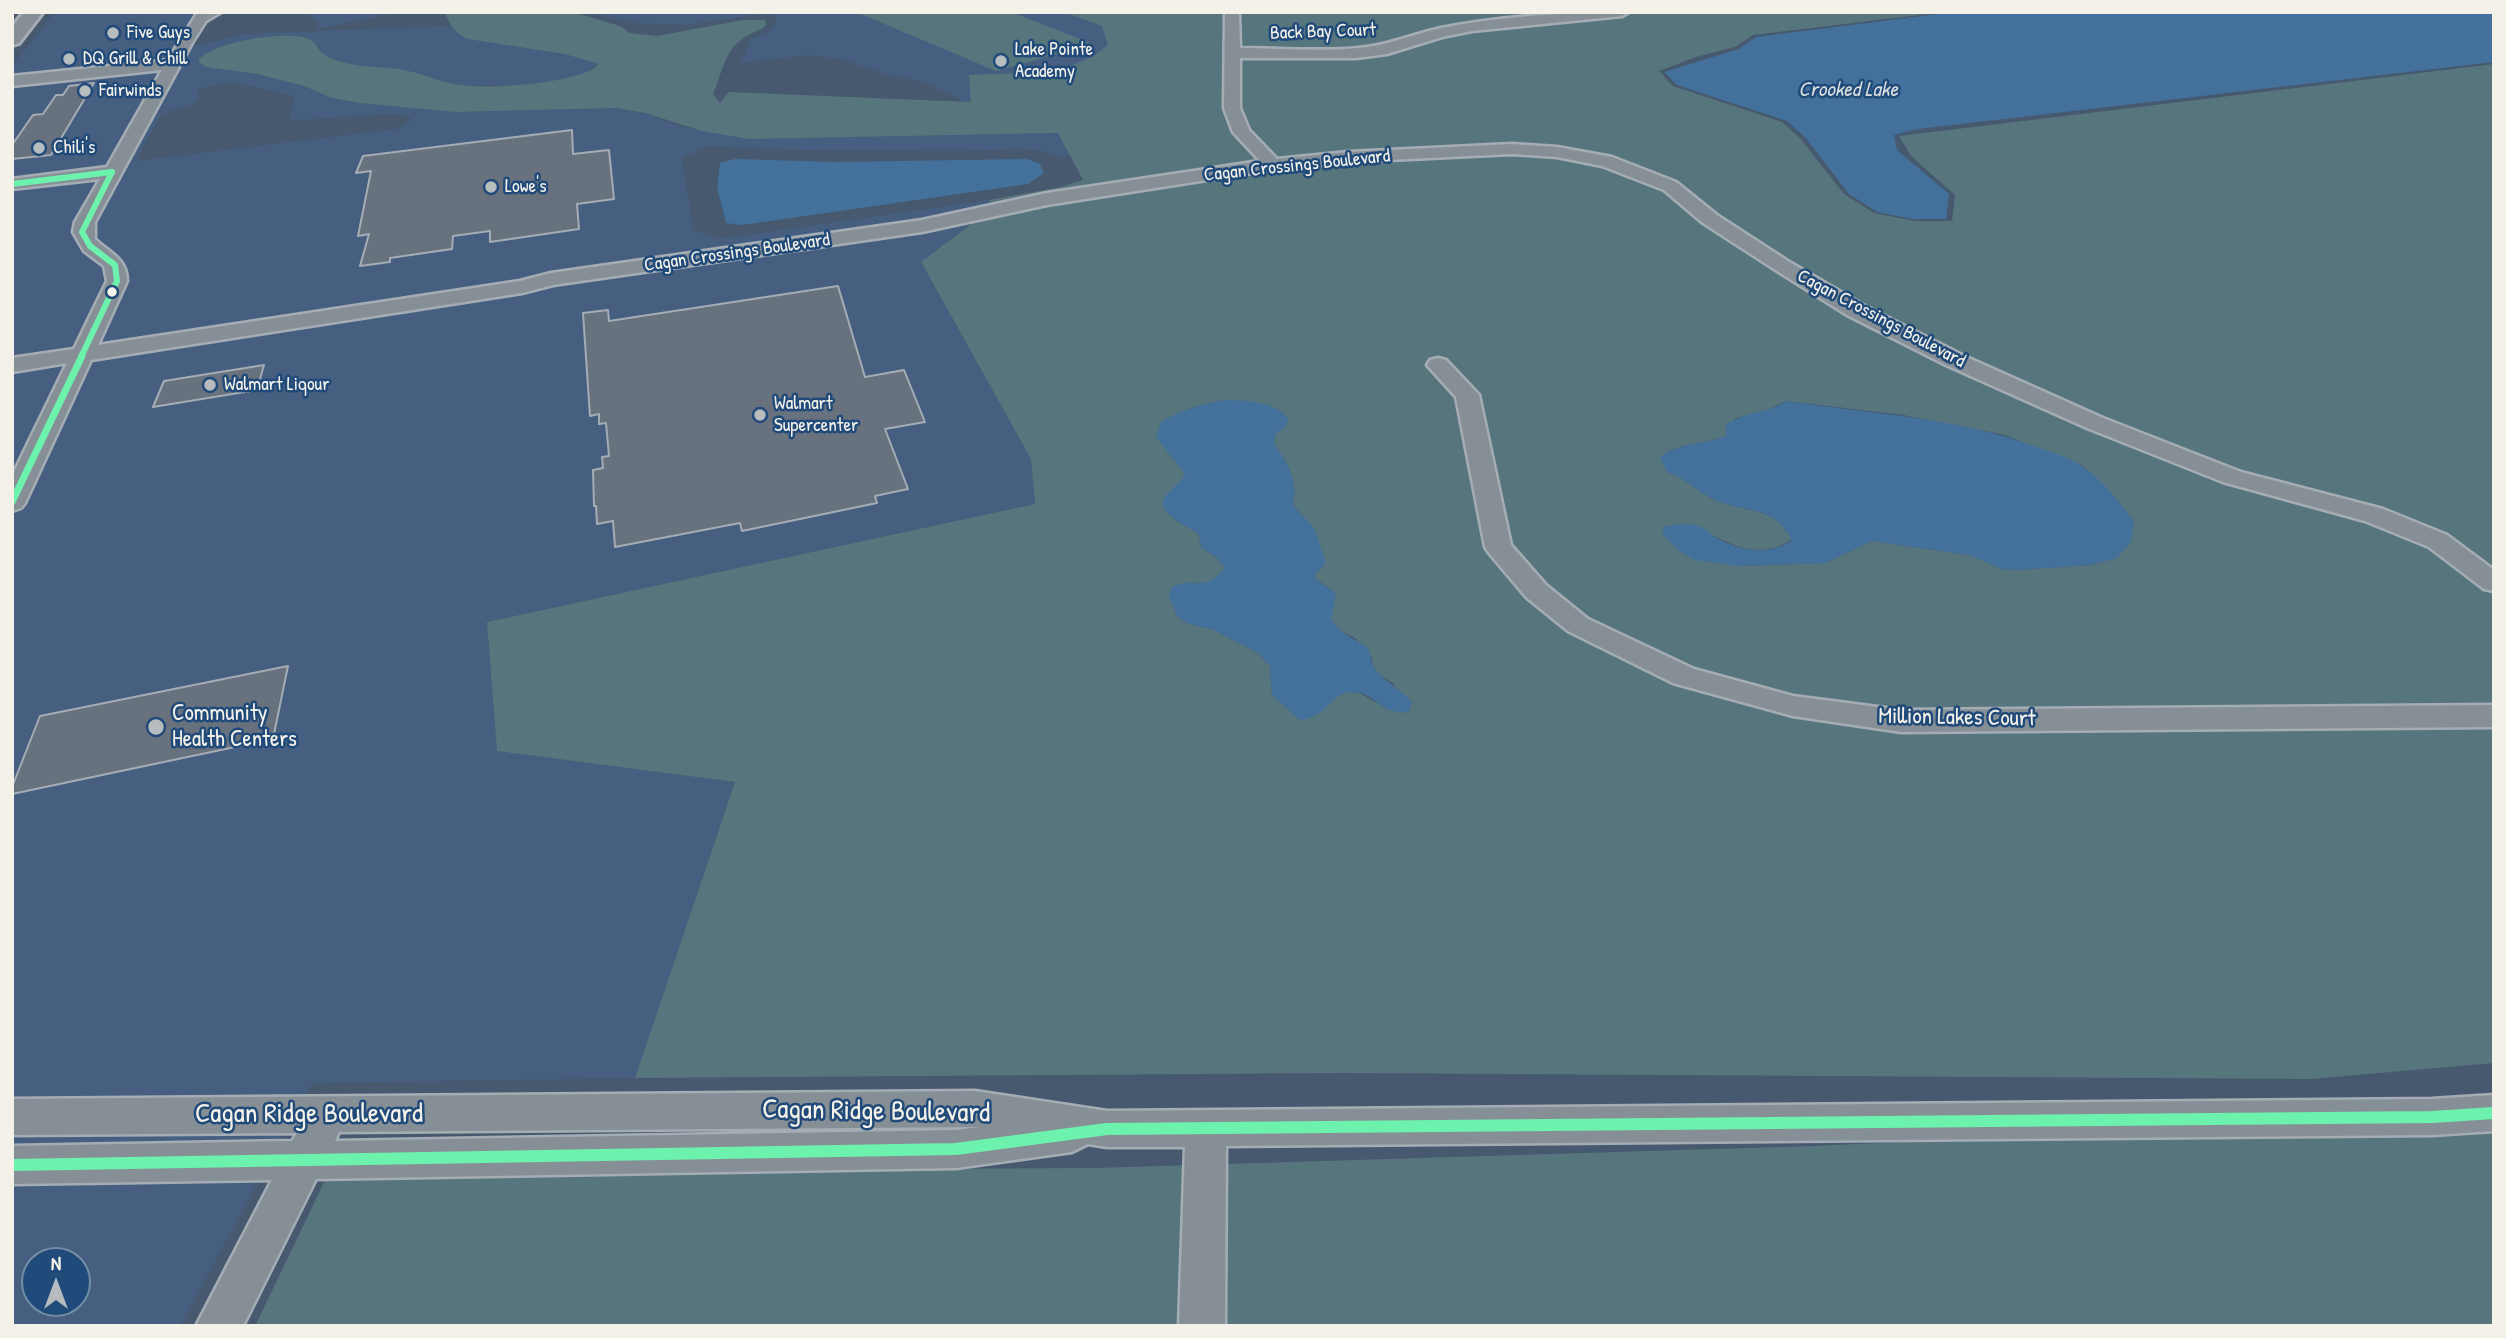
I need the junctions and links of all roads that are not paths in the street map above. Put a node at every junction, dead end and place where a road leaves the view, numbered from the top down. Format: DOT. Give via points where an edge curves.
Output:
graph roads {
  1 [pos="34,12"];
  2 [pos="214,12"];
  3 [pos="1232,12"];
  4 [pos="1451,12"];
  5 [pos="1622,12"];
  6 [pos="1472,27"];
  7 [pos="12,39"];
  8 [pos="1232,53"];
  9 [pos="173,64"];
  10 [pos="12,81"];
  11 [pos="1273,165"];
  12 [pos="112,172"];
  13 [pos="12,184"];
  14 [pos="86,348"];
  15 [pos="12,354"];
  16 [pos="12,365"];
  17 [pos="1438,365"];
  18 [pos="12,503"];
  19 [pos="2494,583"];
  20 [pos="2494,716"];
  21 [pos="2494,1112"];
  22 [pos="327,1115"];
  23 [pos="12,1117"];
  24 [pos="1206,1128"];
  25 [pos="1107,1129"];
  26 [pos="304,1160"];
  27 [pos="12,1165"];
  28 [pos="219,1326"];
  29 [pos="1202,1326"];
  1 -- 7 [label="highway"];
  2 -- 9 [label="street" via="201,18"];
  3 -- 8 [label="street"];
  4 -- 6 [label="street"];
  5 -- 6 [label="street, Back Bay Court"];
  6 -- 8 [label="street, Back Bay Court" via="1377,50"];
  8 -- 11 [label="street" via="1232,108 1241,132"];
  9 -- 10 [label="street"];
  9 -- 12 [label="street"];
  11 -- 14 [label="street, Cagan Crossings Boulevard" via="1046,200 922,226 551,279 524,279"];
  11 -- 19 [label="street, Cagan Crossings Boulevard" via="1511,149 1557,152 1626,168 1670,186 1710,219 1855,310 1954,360 2232,477 2374,515 2438,541"];
  12 -- 13 [label="street"];
  12 -- 14 [label="street" via="82,232 87,244 110,259 118,271"];
  14 -- 15 [label="street"];
  14 -- 16 [label="street"];
  14 -- 18 [label="street"];
  17 -- 20 [label="street, Million Lakes Court" via="1467,395 1499,547 1536,591 1578,625 1684,676 1793,706 1901,721"];
  21 -- 24 [label="street, Cagan Ridge Boulevard" via="2432,1117"];
  22 -- 23 [label="street, Cagan Ridge Boulevard"];
  22 -- 25 [label="street, Cagan Ridge Boulevard" via="975,1109"];
  22 -- 26 [label="street"];
  24 -- 25 [label="street, Cagan Ridge Boulevard"];
  24 -- 29 [label="street"];
  25 -- 26 [label="street, Cagan Ridge Boulevard" via="956,1149"];
  26 -- 27 [label="street, Cagan Ridge Boulevard"];
  26 -- 28 [label="street"];
}
